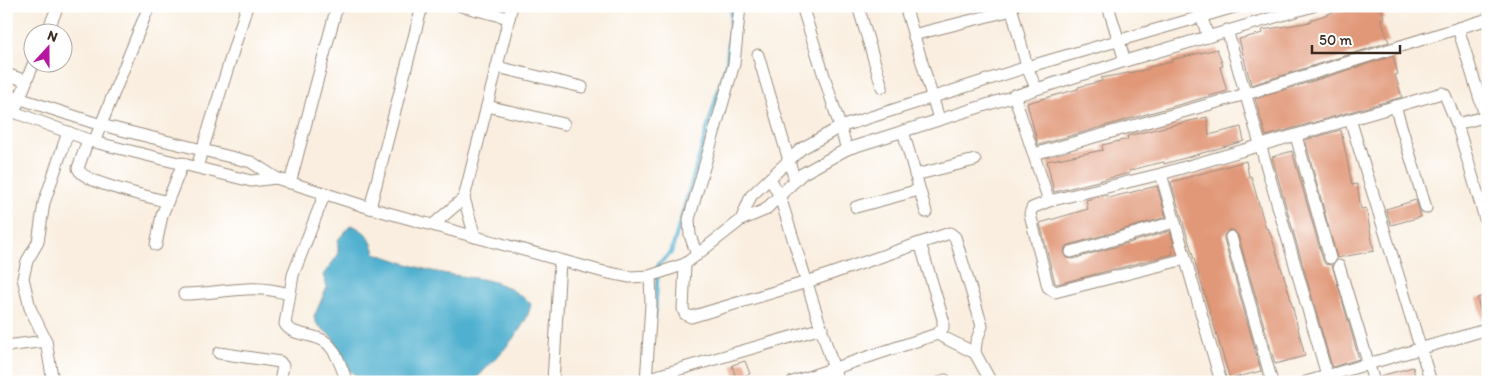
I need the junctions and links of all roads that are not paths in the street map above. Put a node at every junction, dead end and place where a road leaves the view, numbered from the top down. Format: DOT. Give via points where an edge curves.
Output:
graph roads {
  1 [pos="58,6"];
  2 [pos="149,6"];
  3 [pos="247,6"];
  4 [pos="337,6"];
  5 [pos="422,6"];
  6 [pos="461,6"];
  7 [pos="740,6"];
  8 [pos="802,6"];
  9 [pos="858,6"];
  10 [pos="905,6"];
  11 [pos="1108,6"];
  12 [pos="1238,6"];
  13 [pos="1313,6"];
  14 [pos="1011,8"];
  15 [pos="1287,10"];
  16 [pos="510,12"];
  17 [pos="1200,12"];
  18 [pos="1488,19"];
  19 [pos="51,22"];
  20 [pos="1458,28"];
  21 [pos="1227,30"];
  22 [pos="914,35"];
  23 [pos="1208,37"];
  24 [pos="1119,40"];
  25 [pos="758,55"];
  26 [pos="1125,60"];
  27 [pos="497,67"];
  28 [pos="1027,67"];
  29 [pos="30,72"];
  30 [pos="6,74"];
  31 [pos="26,81"];
  32 [pos="582,87"];
  33 [pos="882,87"];
  34 [pos="1036,88"];
  35 [pos="6,94"];
  36 [pos="1246,94"];
  37 [pos="1014,96"];
  38 [pos="932,97"];
  39 [pos="20,98"];
  40 [pos="487,106"];
  41 [pos="1395,106"];
  42 [pos="10,111"];
  43 [pos="1350,118"];
  44 [pos="940,119"];
  45 [pos="1487,120"];
  46 [pos="564,124"];
  47 [pos="1457,124"];
  48 [pos="101,125"];
  49 [pos="840,128"];
  50 [pos="903,130"];
  51 [pos="68,132"];
  52 [pos="1296,136"];
  53 [pos="91,141"];
  54 [pos="1261,145"];
  55 [pos="203,149"];
  56 [pos="847,149"];
  57 [pos="1034,154"];
  58 [pos="789,160"];
  59 [pos="975,160"];
  60 [pos="183,163"];
  61 [pos="197,167"];
  62 [pos="1160,174"];
  63 [pos="915,176"];
  64 [pos="276,178"];
  65 [pos="770,178"];
  66 [pos="795,181"];
  67 [pos="290,183"];
  68 [pos="919,190"];
  69 [pos="325,194"];
  70 [pos="780,197"];
  71 [pos="464,198"];
  72 [pos="1049,201"];
  73 [pos="167,202"];
  74 [pos="856,207"];
  75 [pos="370,208"];
  76 [pos="1426,208"];
  77 [pos="926,212"];
  78 [pos="741,220"];
  79 [pos="1174,222"];
  80 [pos="434,224"];
  81 [pos="1488,229"];
  82 [pos="475,237"];
  83 [pos="1231,237"];
  84 [pos="920,243"];
  85 [pos="156,245"];
  86 [pos="1071,252"];
  87 [pos="697,255"];
  88 [pos="1185,259"];
  89 [pos="560,261"];
  90 [pos="684,265"];
  91 [pos="653,276"];
  92 [pos="807,282"];
  93 [pos="184,294"];
  94 [pos="289,294"];
  95 [pos="822,328"];
  96 [pos="1488,329"];
  97 [pos="937,334"];
  98 [pos="46,341"];
  99 [pos="6,346"];
  100 [pos="1421,349"];
  101 [pos="219,353"];
  102 [pos="975,353"];
  103 [pos="1369,365"];
  104 [pos="834,370"];
  105 [pos="1328,379"];
  106 [pos="646,380"];
  107 [pos="53,382"];
  108 [pos="280,382"];
  109 [pos="347,382"];
  110 [pos="553,382"];
  111 [pos="793,382"];
  112 [pos="838,382"];
  113 [pos="990,382"];
  114 [pos="1222,382"];
  115 [pos="1272,382"];
  116 [pos="1306,382"];
  117 [pos="1374,382"];
  118 [pos="1431,382"];
  1 -- 19 [label="street"];
  2 -- 48 [label="street"];
  3 -- 55 [label="street"];
  4 -- 67 [label="street"];
  5 -- 75 [label="street"];
  6 -- 16 [label="street"];
  7 -- 87 [label="street" via="734,64 689,219"];
  8 -- 49 [label="street"];
  9 -- 33 [label="street"];
  10 -- 22 [label="street"];
  11 -- 24 [label="street"];
  12 -- 17 [label="street"];
  13 -- 15 [label="street"];
  14 -- 22 [label="street"];
  14 -- 28 [label="street"];
  15 -- 21 [label="street"];
  16 -- 27 [label="street"];
  17 -- 23 [label="street"];
  17 -- 24 [label="street"];
  18 -- 20 [label="street"];
  20 -- 36 [label="street"];
  20 -- 45 [label="street"];
  21 -- 23 [label="street"];
  21 -- 36 [label="street"];
  22 -- 38 [label="street"];
  23 -- 26 [label="street"];
  24 -- 26 [label="street"];
  24 -- 28 [label="street"];
  25 -- 58 [label="street"];
  26 -- 34 [label="street"];
  27 -- 32 [label="street"];
  27 -- 40 [label="street"];
  28 -- 34 [label="street"];
  28 -- 38 [label="street"];
  29 -- 31 [label="street"];
  30 -- 31 [label="street"];
  31 -- 39 [label="street"];
  34 -- 37 [label="street"];
  35 -- 39 [label="street"];
  36 -- 54 [label="street"];
  36 -- 57 [label="street"];
  37 -- 44 [label="street"];
  37 -- 57 [label="street"];
  38 -- 44 [label="street"];
  38 -- 49 [label="street"];
  39 -- 42 [label="street"];
  39 -- 48 [label="street"];
  40 -- 46 [label="street"];
  40 -- 71 [label="street"];
  41 -- 43 [label="street"];
  41 -- 47 [label="street" via="1446,94"];
  41 -- 76 [label="street"];
  42 -- 51 [label="street"];
  43 -- 52 [label="street"];
  43 -- 100 [label="street"];
  44 -- 50 [label="street"];
  45 -- 47 [label="street"];
  47 -- 81 [label="street"];
  48 -- 53 [label="street"];
  48 -- 55 [label="street"];
  49 -- 56 [label="street"];
  49 -- 58 [label="street" via="801,149"];
  50 -- 56 [label="street"];
  50 -- 63 [label="street"];
  51 -- 53 [label="street"];
  51 -- 98 [label="street" via="44,202 38,242 27,261 23,278 30,308"];
  52 -- 54 [label="street"];
  52 -- 103 [label="street"];
  53 -- 60 [label="street"];
  53 -- 73 [label="street" via="78,168 82,175 102,184"];
  54 -- 62 [label="street"];
  54 -- 105 [label="street"];
  55 -- 61 [label="street"];
  55 -- 64 [label="street" via="251,162"];
  56 -- 66 [label="street"];
  57 -- 72 [label="street"];
  58 -- 65 [label="street"];
  58 -- 66 [label="street"];
  59 -- 63 [label="street"];
  60 -- 61 [label="street"];
  60 -- 73 [label="street"];
  61 -- 64 [label="street" via="251,181"];
  62 -- 72 [label="street"];
  62 -- 79 [label="street"];
  63 -- 68 [label="street"];
  64 -- 67 [label="street"];
  65 -- 70 [label="street"];
  65 -- 78 [label="street" via="751,196"];
  66 -- 70 [label="street"];
  67 -- 69 [label="street"];
  68 -- 74 [label="street"];
  68 -- 77 [label="street"];
  69 -- 75 [label="street"];
  69 -- 94 [label="street"];
  70 -- 78 [label="street" via="765,210"];
  70 -- 92 [label="street"];
  71 -- 80 [label="street"];
  71 -- 82 [label="street"];
  72 -- 88 [label="street" via="1032,208 1030,214 1048,287 1055,292"];
  73 -- 85 [label="street" via="158,227"];
  75 -- 80 [label="street"];
  78 -- 87 [label="street"];
  79 -- 86 [label="street"];
  79 -- 88 [label="street"];
  80 -- 82 [label="street"];
  82 -- 89 [label="street"];
  83 -- 115 [label="street"];
  84 -- 92 [label="street"];
  84 -- 97 [label="street" via="944,319 943,328"];
  84 -- 102 [label="street" via="950,233 955,237 982,326"];
  87 -- 90 [label="street"];
  88 -- 114 [label="street"];
  89 -- 91 [label="street" via="621,275"];
  89 -- 110 [label="street"];
  90 -- 91 [label="street"];
  90 -- 92 [label="street" via="683,308 691,317"];
  91 -- 106 [label="street"];
  92 -- 95 [label="street"];
  93 -- 94 [label="street" via="218,293 245,287"];
  94 -- 109 [label="street" via="286,327 322,339 329,345"];
  95 -- 104 [label="street"];
  95 -- 106 [label="street"];
  96 -- 100 [label="street"];
  97 -- 102 [label="street"];
  97 -- 104 [label="street"];
  98 -- 99 [label="street"];
  98 -- 107 [label="street"];
  100 -- 103 [label="street"];
  100 -- 118 [label="street"];
  101 -- 108 [label="street" via="280,362 283,366"];
  102 -- 113 [label="street"];
  103 -- 105 [label="street"];
  103 -- 117 [label="street"];
  104 -- 111 [label="street"];
  104 -- 112 [label="street"];
  105 -- 116 [label="street"];
}
